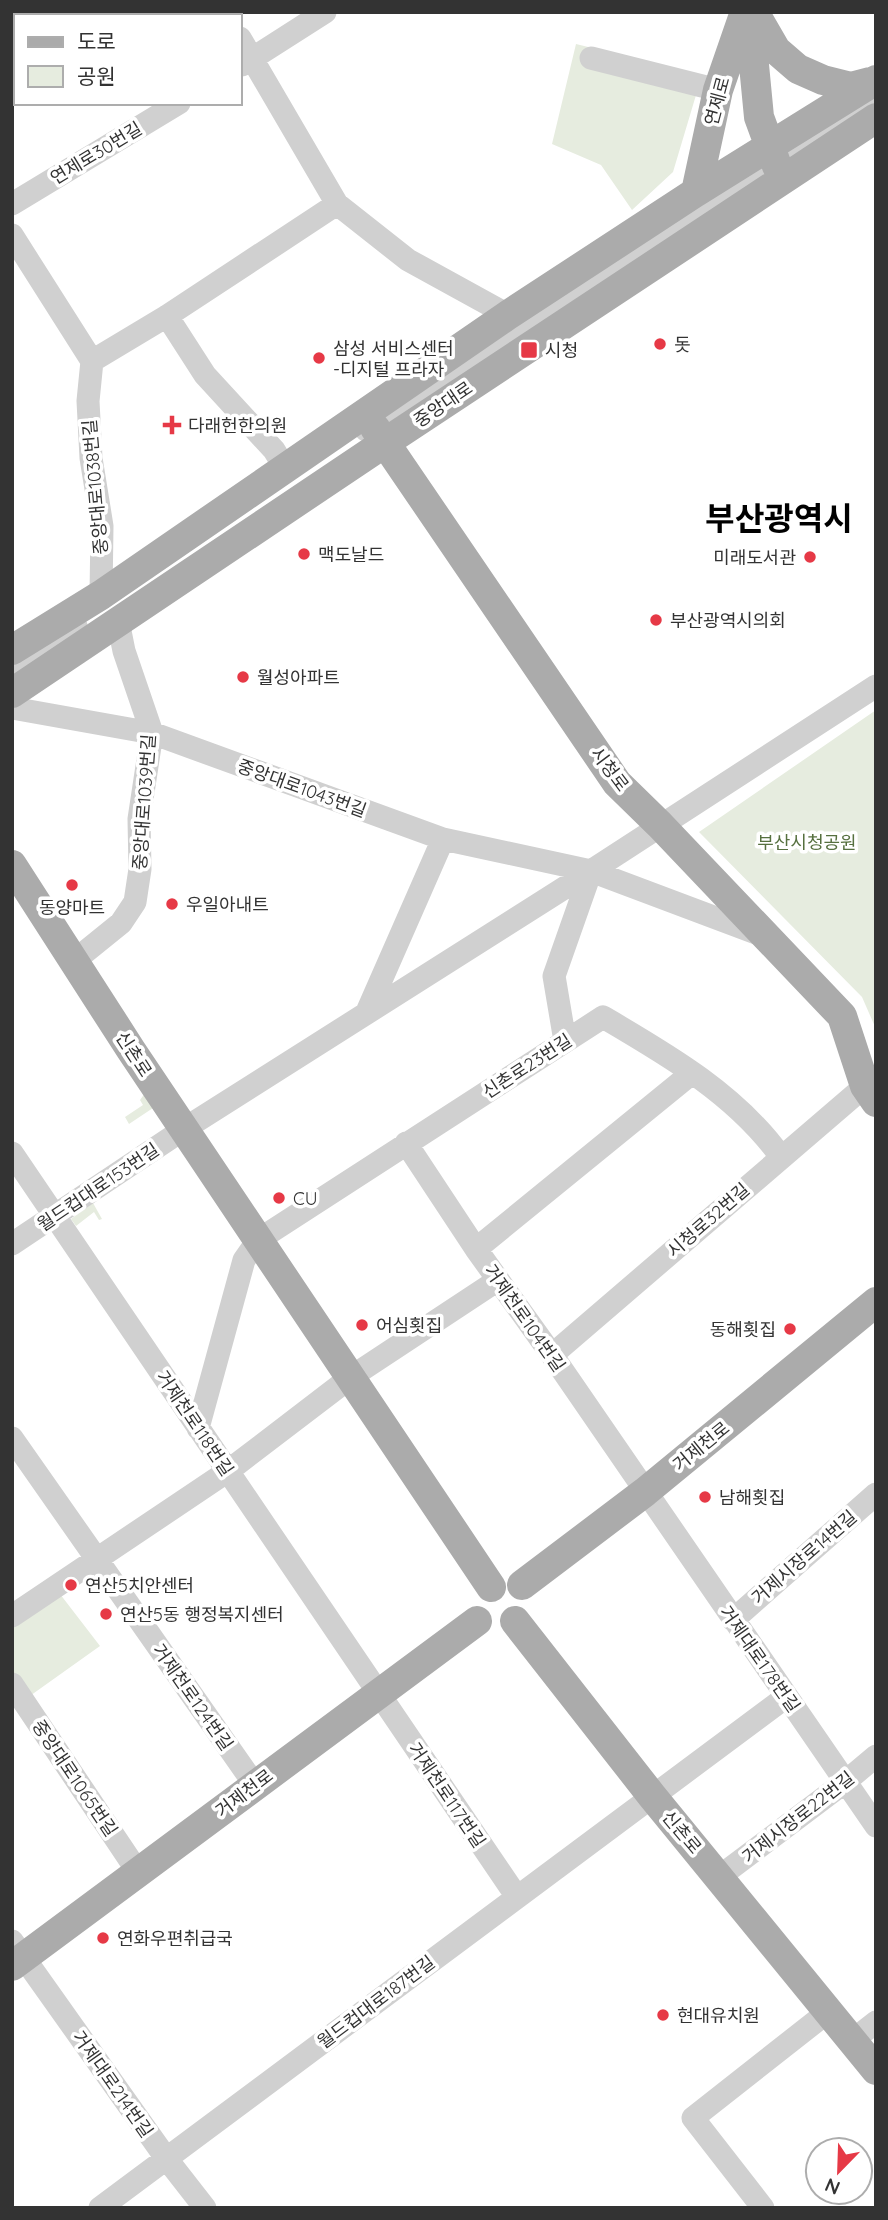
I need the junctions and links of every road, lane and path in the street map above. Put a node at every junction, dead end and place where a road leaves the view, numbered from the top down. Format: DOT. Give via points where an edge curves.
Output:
graph roads {
  1 [pos="326,12"];
  2 [pos="749,12"];
  3 [pos="591,58"];
  4 [pos="246,63"];
  5 [pos="875,86"];
  6 [pos="718,90"];
  7 [pos="176,105"];
  8 [pos="876,118"];
  9 [pos="777,163"];
  10 [pos="696,192"];
  11 [pos="12,204"];
  12 [pos="337,204"];
  13 [pos="12,234"];
  14 [pos="508,315"];
  15 [pos="167,316"];
  16 [pos="92,361"];
  17 [pos="374,427"];
  18 [pos="285,468"];
  19 [pos="101,595"];
  20 [pos="118,621"];
  21 [pos="12,650"];
  22 [pos="12,670"];
  23 [pos="876,686"];
  24 [pos="12,693"];
  25 [pos="12,708"];
  26 [pos="152,733"];
  27 [pos="660,825"];
  28 [pos="443,839"];
  29 [pos="13,870"];
  30 [pos="591,872"];
  31 [pos="765,937"];
  32 [pos="74,961"];
  33 [pos="367,1012"];
  34 [pos="565,1041"];
  35 [pos="692,1073"];
  36 [pos="872,1089"];
  37 [pos="184,1129"];
  38 [pos="407,1143"];
  39 [pos="12,1153"];
  40 [pos="781,1157"];
  41 [pos="55,1216"];
  42 [pos="258,1240"];
  43 [pos="12,1244"];
  44 [pos="476,1249"];
  45 [pos="498,1280"];
  46 [pos="876,1302"];
  47 [pos="552,1355"];
  48 [pos="351,1377"];
  49 [pos="198,1428"];
  50 [pos="12,1438"];
  51 [pos="228,1471"];
  52 [pos="645,1492"];
  53 [pos="876,1494"];
  54 [pos="96,1560"];
  55 [pos="522,1585"];
  56 [pos="491,1587"];
  57 [pos="12,1616"];
  58 [pos="733,1620"];
  59 [pos="477,1621"];
  60 [pos="515,1621"];
  61 [pos="12,1684"];
  62 [pos="378,1693"];
  63 [pos="786,1697"];
  64 [pos="876,1756"];
  65 [pos="845,1782"];
  66 [pos="255,1785"];
  67 [pos="652,1796"];
  68 [pos="876,1826"];
  69 [pos="138,1872"];
  70 [pos="719,1877"];
  71 [pos="517,1897"];
  72 [pos="16,1955"];
  73 [pos="829,2011"];
  74 [pos="864,2031"];
  75 [pos="876,2070"];
  76 [pos="166,2158"];
  77 [pos="100,2208"];
  78 [pos="205,2208"];
  79 [pos="763,2208"];
  1 -- 4 [label="street"];
  2 -- 5 [label="main road" via="776,50 798,69 851,87"];
  2 -- 6 [label="main road, 연제로"];
  2 -- 9 [label="main road, 연제로" via="759,117"];
  3 -- 6 [label="street"];
  4 -- 12 [label="street"];
  5 -- 9 [label="main road, 중앙대로"];
  6 -- 10 [label="main road, 연제로"];
  7 -- 11 [label="street, 연제로30번길"];
  8 -- 9 [label="main road, 중앙대로"];
  9 -- 10 [label="main road, 중앙대로"];
  9 -- 17 [label="main road, 중앙대로"];
  10 -- 14 [label="main road, 중앙대로"];
  12 -- 14 [label="street" via="408,260"];
  12 -- 15 [label="street"];
  13 -- 16 [label="street"];
  14 -- 17 [label="main road, 중앙대로"];
  15 -- 16 [label="street"];
  15 -- 18 [label="street" via="205,374"];
  16 -- 19 [label="street, 중앙대로1038번길" via="89,413 102,526"];
  17 -- 18 [label="main road, 중앙대로"];
  17 -- 20 [label="main road, 중앙대로"];
  17 -- 22 [label="street"];
  17 -- 27 [label="main road, 시청로" via="617,783"];
  18 -- 19 [label="main road, 중앙대로"];
  19 -- 21 [label="main road, 중앙대로"];
  20 -- 24 [label="main road, 중앙대로"];
  20 -- 26 [label="street, 중앙대로1039번길"];
  23 -- 27 [label="street"];
  25 -- 26 [label="street, 중앙대로1043번길"];
  26 -- 28 [label="street, 중앙대로1043번길"];
  26 -- 32 [label="street, 중앙대로1039번길" via="139,819 135,902 121,923"];
  27 -- 30 [label="street"];
  27 -- 31 [label="main road, 시청로"];
  28 -- 30 [label="street, 중앙대로1043번길"];
  28 -- 33 [label="street"];
  29 -- 32 [label="main road, 신촌로"];
  30 -- 31 [label="street, 중앙대로1043번길"];
  30 -- 33 [label="street"];
  30 -- 34 [label="street" via="554,976"];
  31 -- 36 [label="main road, 시청로" via="842,1016"];
  32 -- 37 [label="main road, 신촌로"];
  33 -- 37 [label="street"];
  34 -- 35 [label="street, 신촌로23번길" via="603,1017"];
  34 -- 38 [label="street, 신촌로23번길"];
  35 -- 40 [label="street, 신촌로23번길" via="738,1108"];
  35 -- 44 [label="street"];
  36 -- 40 [label="street, 시청로32번길"];
  37 -- 41 [label="street, 월드컵대로153번길"];
  37 -- 42 [label="main road, 신촌로"];
  38 -- 42 [label="street, 신촌로23번길"];
  38 -- 44 [label="street, 거제천로104번길"];
  39 -- 41 [label="street, 거제천로118번길"];
  40 -- 47 [label="street, 시청로32번길"];
  41 -- 43 [label="street, 월드컵대로153번길"];
  41 -- 49 [label="street, 거제천로118번길"];
  42 -- 48 [label="main road, 신촌로"];
  42 -- 49 [label="street" via="244,1260"];
  44 -- 45 [label="street, 거제천로104번길"];
  45 -- 47 [label="street, 거제천로104번길"];
  45 -- 48 [label="street"];
  46 -- 52 [label="main road, 거제천로"];
  47 -- 52 [label="street, 거제천로104번길"];
  48 -- 51 [label="street"];
  48 -- 56 [label="main road, 신촌로"];
  49 -- 51 [label="street, 거제천로118번길"];
  50 -- 54 [label="street, 거제천로124번길"];
  51 -- 54 [label="street"];
  51 -- 62 [label="street, 거제천로118번길"];
  52 -- 55 [label="main road, 거제천로"];
  52 -- 58 [label="street, 거제대로178번길"];
  53 -- 58 [label="street, 거제시장로14번길"];
  54 -- 57 [label="street"];
  54 -- 66 [label="street, 거제천로124번길"];
  55 -- 56 [label="main road" via="512,1582"];
  55 -- 60 [label="main road" via="526,1597"];
  56 -- 59 [label="main road" via="476,1605"];
  58 -- 63 [label="street, 거제대로178번길"];
  59 -- 60 [label="main road" via="488,1629"];
  59 -- 62 [label="main road, 거제천로"];
  60 -- 67 [label="main road, 신촌로"];
  61 -- 69 [label="street, 중앙대로1065번길"];
  62 -- 66 [label="main road, 거제천로"];
  62 -- 71 [label="street, 거제천로117번길"];
  63 -- 65 [label="street, 거제대로178번길"];
  63 -- 67 [label="street, 월드컵대로187번길"];
  64 -- 65 [label="street, 거제시장로22번길"];
  65 -- 68 [label="street, 거제대로178번길"];
  65 -- 70 [label="street, 거제시장로22번길"];
  66 -- 69 [label="main road, 거제천로"];
  67 -- 70 [label="main road, 신촌로"];
  67 -- 71 [label="street, 월드컵대로187번길"];
  69 -- 72 [label="main road, 거제천로"];
  70 -- 73 [label="main road, 신촌로"];
  71 -- 76 [label="street, 월드컵대로187번길"];
  72 -- 76 [label="street, 거제대로214번길"];
  73 -- 74 [label="main road, 신촌로"];
  73 -- 79 [label="street" via="693,2118"];
  74 -- 75 [label="main road, 신촌로"];
  76 -- 77 [label="street, 월드컵대로187번길"];
  76 -- 78 [label="street, 거제대로214번길"];
}
